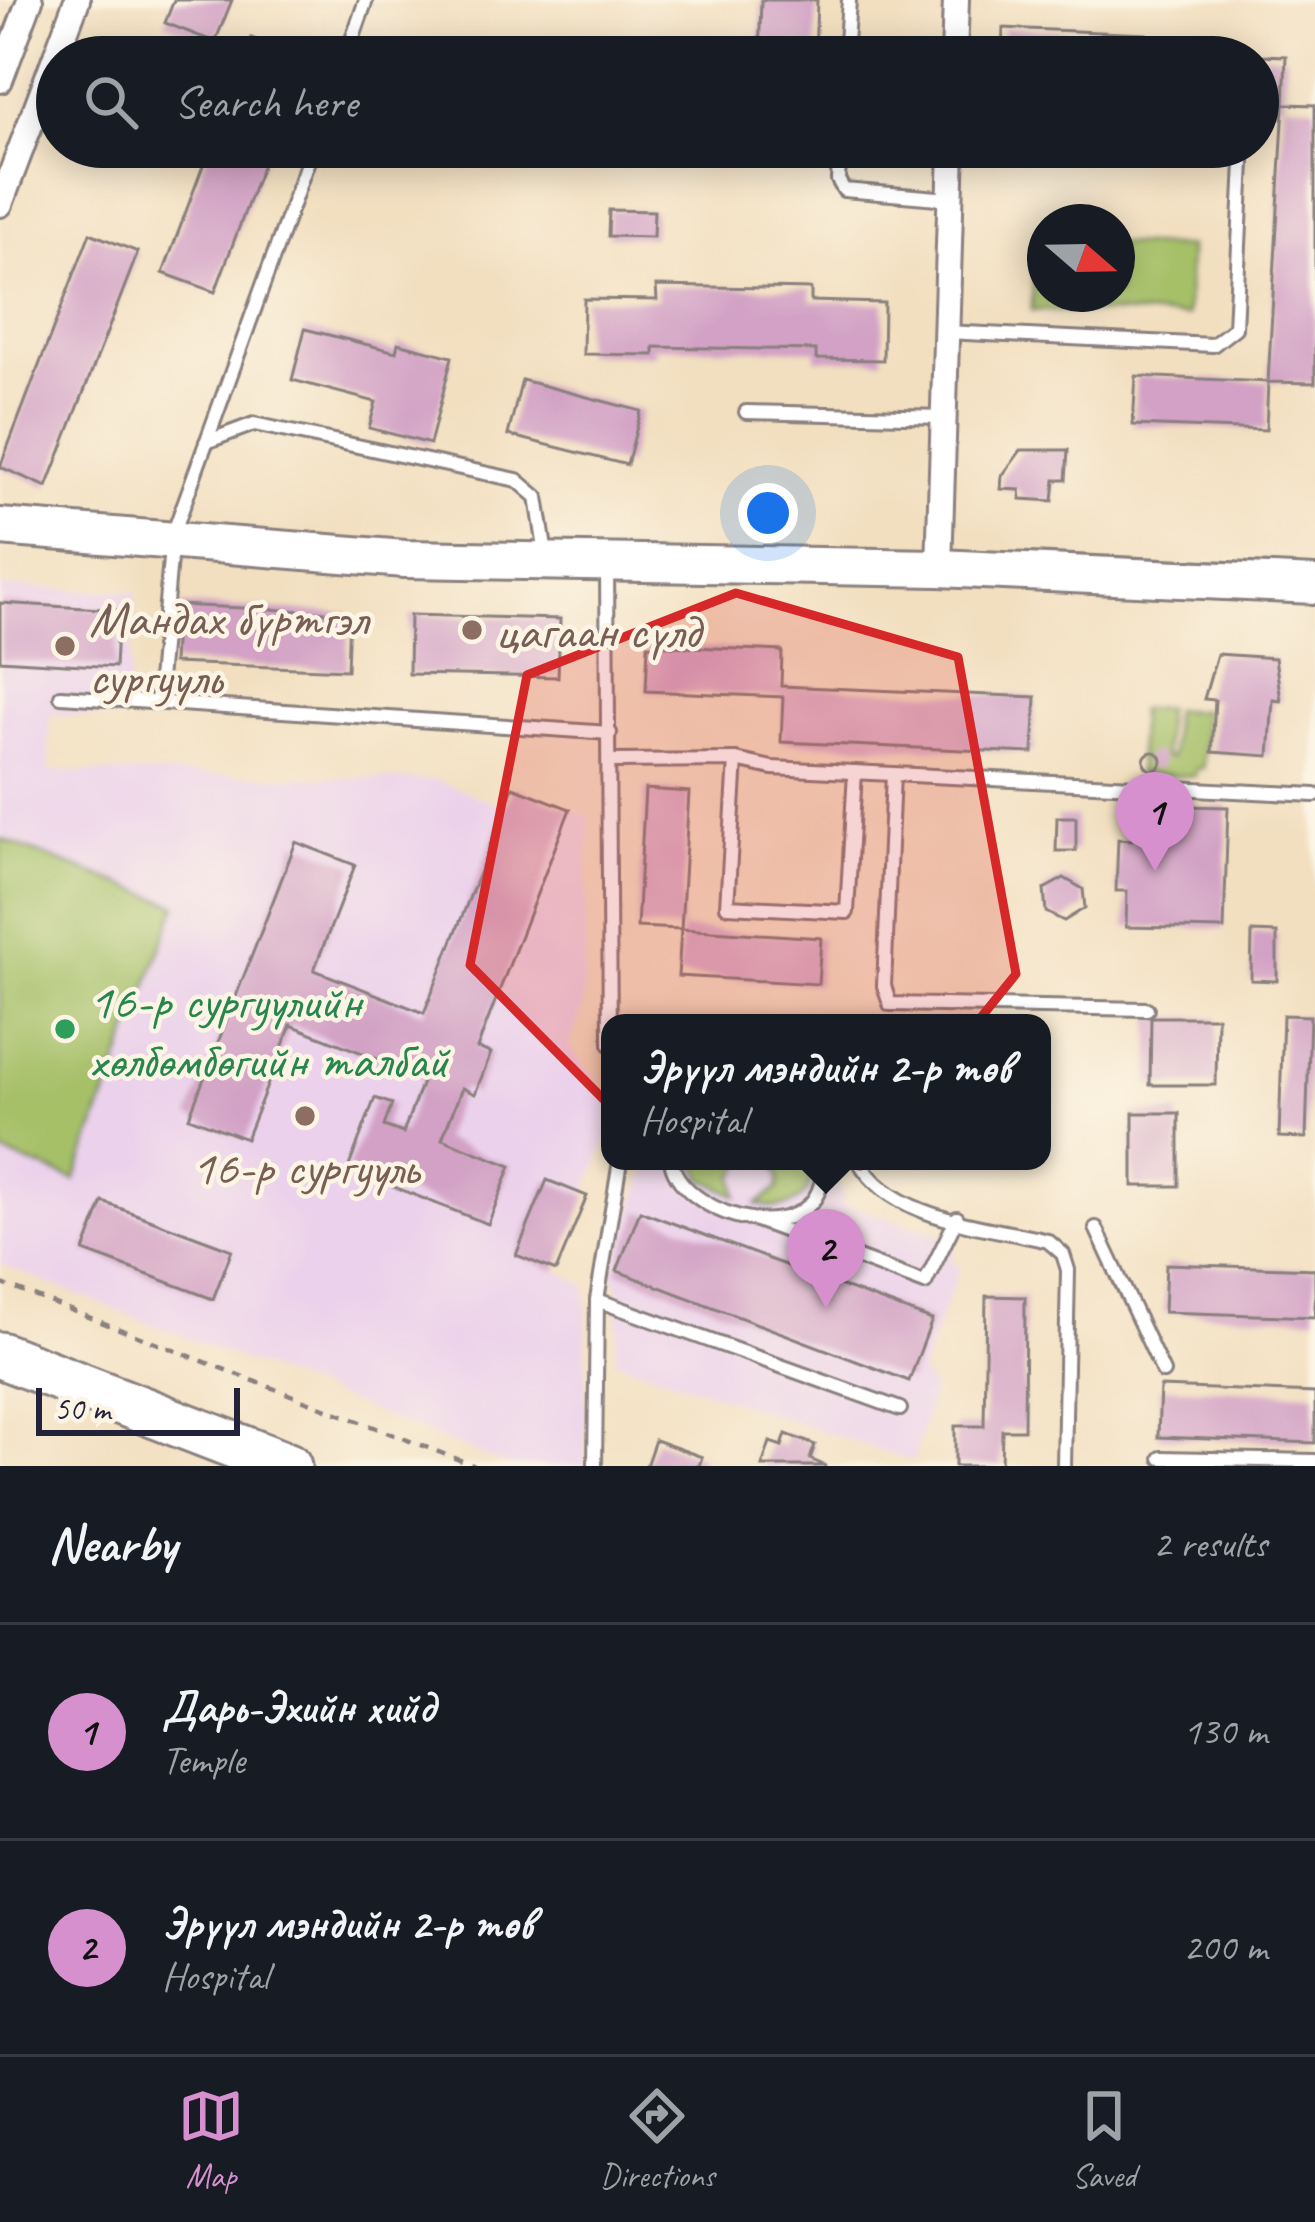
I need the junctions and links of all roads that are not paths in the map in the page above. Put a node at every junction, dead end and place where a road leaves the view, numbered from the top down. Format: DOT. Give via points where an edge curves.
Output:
graph roads {
  1 [pos="30,0"];
  2 [pos="77,0"];
  3 [pos="366,0"];
  4 [pos="849,0"];
  5 [pos="956,0"];
  6 [pos="63,36"];
  7 [pos="353,36"];
  8 [pos="846,36"];
  9 [pos="955,36"];
  10 [pos="0,80"];
  11 [pos="36,109"];
  12 [pos="305,168"];
  13 [pos="839,168"];
  14 [pos="951,168"];
  15 [pos="1243,168"];
  16 [pos="950,199"];
  17 [pos="0,204"];
  18 [pos="946,332"];
  19 [pos="746,412"];
  20 [pos="944,417"];
  21 [pos="206,442"];
  22 [pos="0,527"];
  23 [pos="172,538"];
  24 [pos="547,562"];
  25 [pos="607,562"];
  26 [pos="939,568"];
  27 [pos="1315,585"];
  28 [pos="61,696"];
  29 [pos="158,702"];
  30 [pos="610,733"];
  31 [pos="736,760"];
  32 [pos="610,761"];
  33 [pos="855,772"];
  34 [pos="893,774"];
  35 [pos="1315,795"];
  36 [pos="1147,1009"];
  37 [pos="610,1014"];
  38 [pos="619,1170"];
  39 [pos="675,1170"];
  40 [pos="823,1170"];
  41 [pos="867,1170"];
  42 [pos="957,1218"];
  43 [pos="759,1221"];
  44 [pos="1096,1228"];
  45 [pos="597,1300"];
  46 [pos="1,1357"];
  47 [pos="1163,1372"];
  48 [pos="900,1409"];
  49 [pos="1161,1458"];
  50 [pos="1315,1461"];
  51 [pos="287,1466"];
  52 [pos="595,1466"];
  53 [pos="1064,1466"];
  1 -- 10 [label="street"];
  2 -- 6 [label="street"];
  3 -- 7 [label="lane"];
  4 -- 8 [label="lane"];
  5 -- 9 [label="street"];
  11 -- 17 [label="street"];
  12 -- 21 [label="lane"];
  13 -- 16 [label="lane" via="844,190"];
  14 -- 16 [label="street"];
  15 -- 18 [label="lane" via="1234,328 1213,345"];
  16 -- 18 [label="street"];
  18 -- 20 [label="street"];
  19 -- 20 [label="lane"];
  20 -- 26 [label="street"];
  21 -- 23 [label="lane"];
  21 -- 24 [label="lane" via="254,424 517,480 537,497"];
  22 -- 23 [label="main road"];
  23 -- 24 [label="main road" via="405,559"];
  23 -- 29 [label="lane"];
  24 -- 25 [label="main road"];
  25 -- 26 [label="main road"];
  25 -- 30 [label="lane"];
  26 -- 27 [label="main road"];
  28 -- 29 [label="lane"];
  29 -- 30 [label="lane"];
  30 -- 32 [label="lane"];
  31 -- 32 [label="lane"];
  31 -- 33 [label="lane"];
  31 -- 33 [label="lane" via="728,906 847,912"];
  32 -- 37 [label="lane"];
  33 -- 34 [label="lane"];
  34 -- 35 [label="lane"];
  34 -- 36 [label="lane" via="884,986 890,1004"];
  38 -- 45 [label="lane"];
  39 -- 43 [label="lane" via="693,1196"];
  40 -- 43 [label="lane" via="807,1209"];
  41 -- 42 [label="lane" via="884,1193"];
  42 -- 43 [label="lane" via="925,1283"];
  42 -- 53 [label="lane" via="1048,1241 1063,1254"];
  44 -- 47 [label="lane"];
  45 -- 48 [label="lane"];
  45 -- 52 [label="lane"];
  46 -- 51 [label="highway"];
  49 -- 50 [label="lane"];
}
